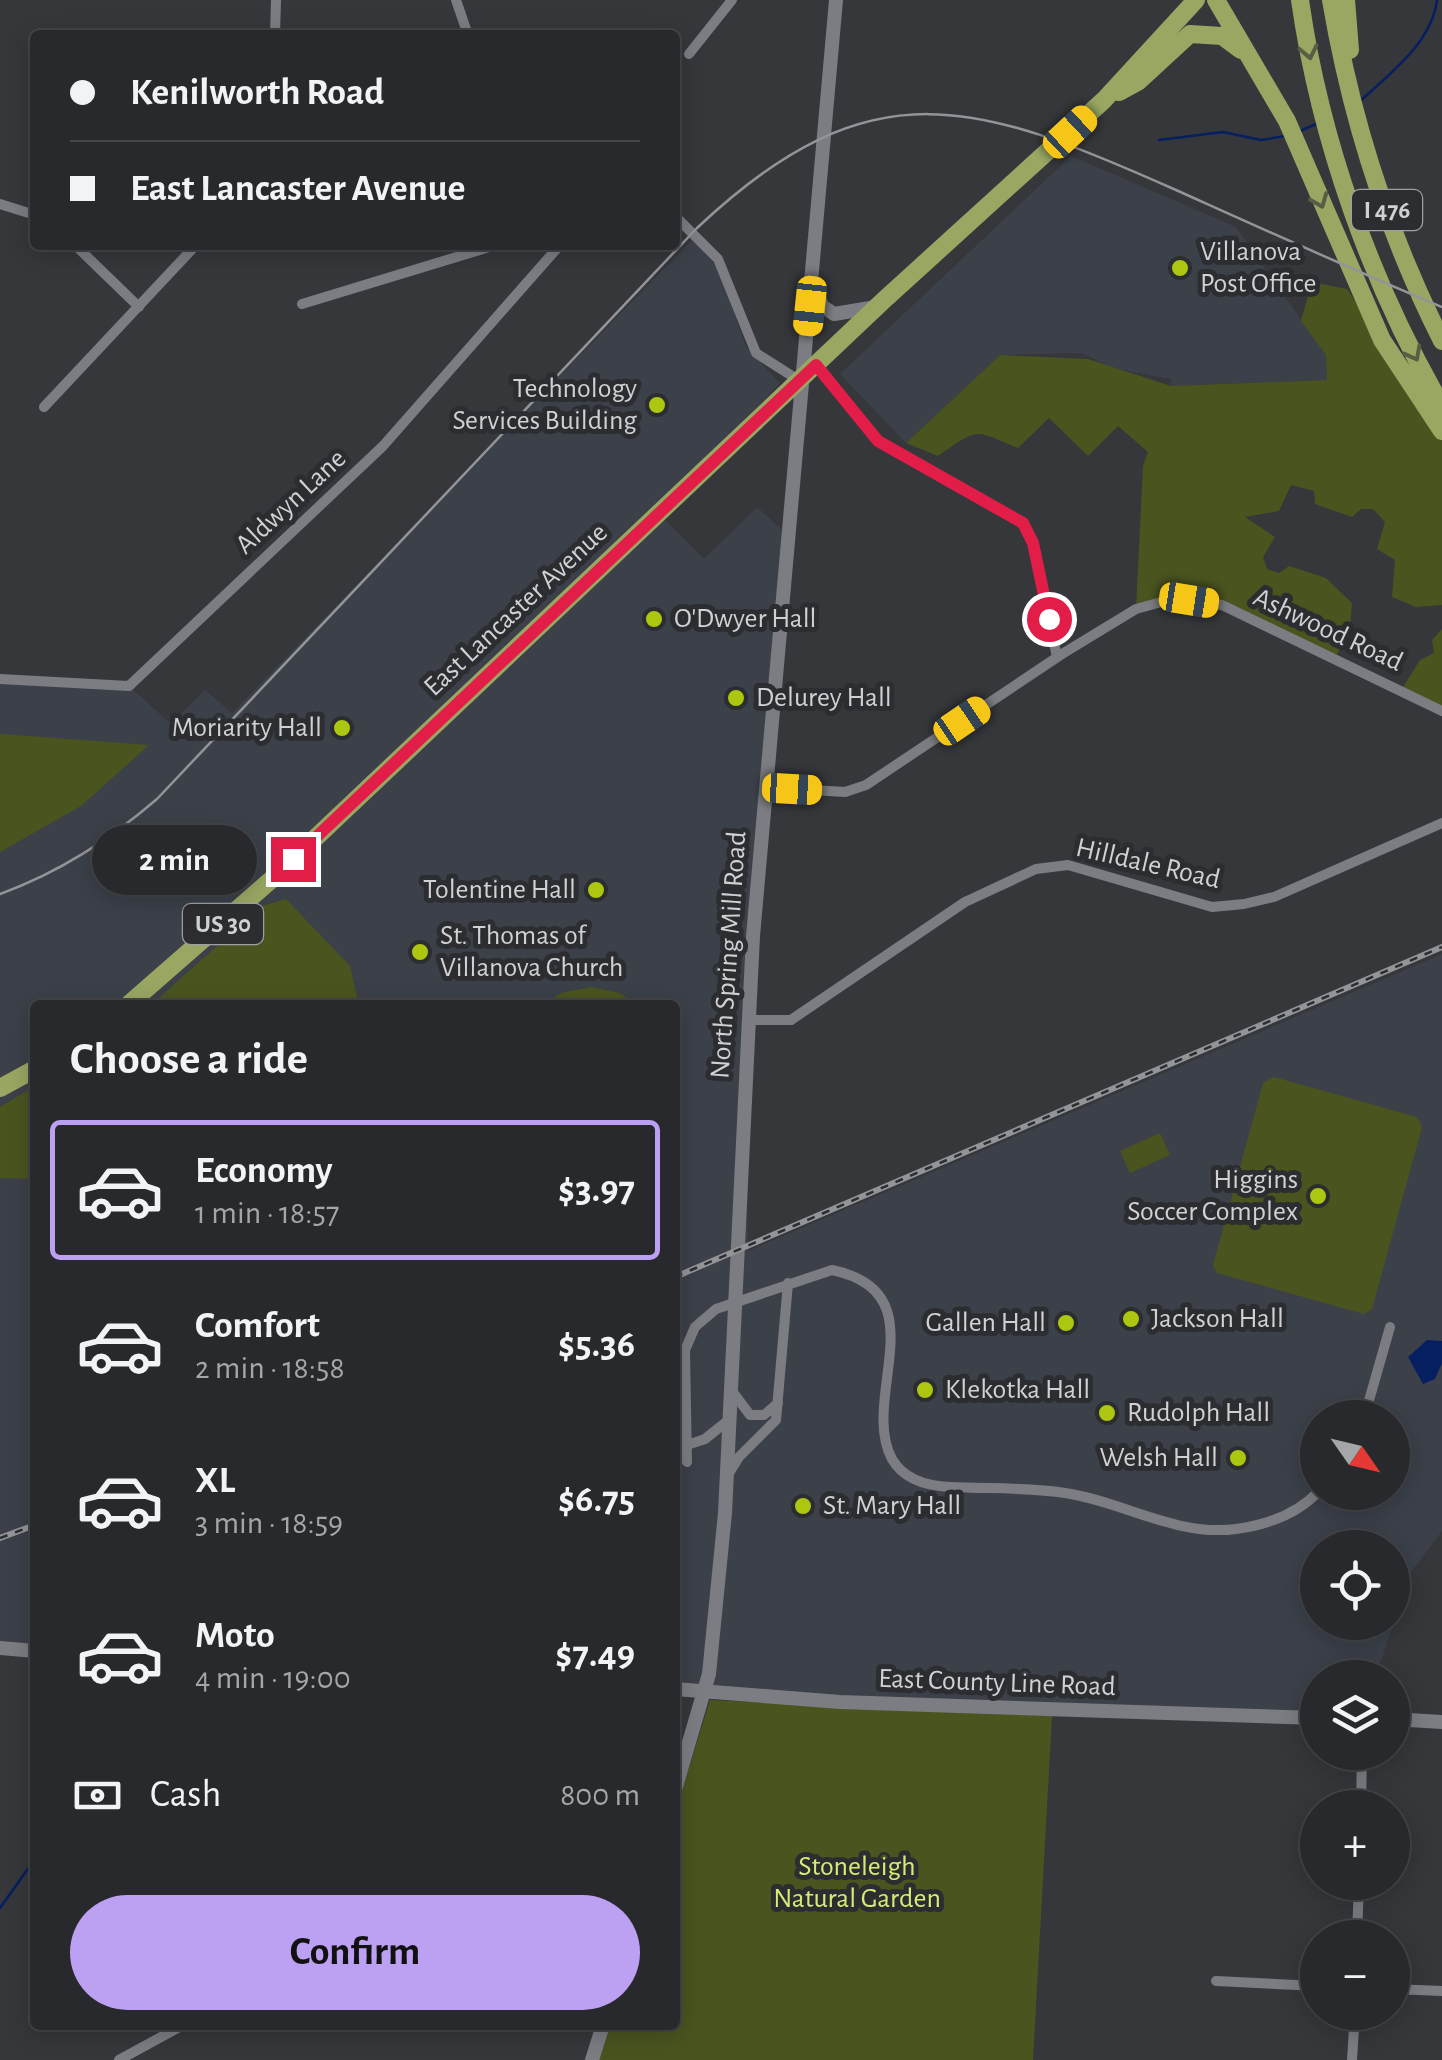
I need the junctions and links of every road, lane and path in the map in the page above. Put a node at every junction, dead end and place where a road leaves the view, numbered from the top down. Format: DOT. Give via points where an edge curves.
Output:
graph roads {
  1 [pos="276,0"];
  2 [pos="456,0"];
  3 [pos="732,0"];
  4 [pos="836,0"];
  5 [pos="1196,0"];
  6 [pos="1216,0"];
  7 [pos="1300,0"];
  8 [pos="1331,0"];
  9 [pos="1346,0"];
  10 [pos="275,30"];
  11 [pos="466,30"];
  12 [pos="689,54"];
  13 [pos="1249,57"];
  14 [pos="1351,94"];
  15 [pos="1104,100"];
  16 [pos="0,204"];
  17 [pos="30,213"];
  18 [pos="680,221"];
  19 [pos="79,250"];
  20 [pos="191,250"];
  21 [pos="480,250"];
  22 [pos="556,250"];
  23 [pos="814,278"];
  24 [pos="302,304"];
  25 [pos="139,307"];
  26 [pos="877,307"];
  27 [pos="1442,341"];
  28 [pos="816,365"];
  29 [pos="801,381"];
  30 [pos="1442,406"];
  31 [pos="44,407"];
  32 [pos="1442,431"];
  33 [pos="1057,657"];
  34 [pos="0,679"];
  35 [pos="1442,711"];
  36 [pos="766,787"];
  37 [pos="1442,823"];
  38 [pos="134,1000"];
  39 [pos="750,1020"];
  40 [pos="30,1072"];
  41 [pos="0,1088"];
  42 [pos="788,1282"];
  43 [pos="1390,1326"];
  44 [pos="732,1391"];
  45 [pos="1369,1400"];
  46 [pos="779,1403"];
  47 [pos="731,1418"];
  48 [pos="684,1446"];
  49 [pos="687,1462"];
  50 [pos="727,1482"];
  51 [pos="1300,1505"];
  52 [pos="0,1648"];
  53 [pos="30,1650"];
  54 [pos="680,1689"];
  55 [pos="705,1691"];
  56 [pos="1300,1717"];
  57 [pos="1410,1721"];
  58 [pos="1442,1722"];
  59 [pos="680,1774"];
  60 [pos="1216,1981"];
  61 [pos="1300,1985"];
  62 [pos="1410,1990"];
  63 [pos="1442,1991"];
  64 [pos="174,2030"];
  65 [pos="601,2030"];
  66 [pos="1353,2030"];
  67 [pos="119,2060"];
  68 [pos="592,2060"];
  69 [pos="1352,2060"];
  1 -- 10 [label="street"];
  2 -- 11 [label="street"];
  3 -- 12 [label="street"];
  4 -- 23 [label="main road, North Spring Mill Road"];
  5 -- 15 [label="highway, East Lancaster Avenue / US 30"];
  6 -- 13 [label="highway"];
  7 -- 30 [label="highway, I 476, one-way" via="1333,143 1372,261"];
  8 -- 14 [label="highway, I 476"];
  9 -- 14 [label="highway"];
  13 -- 15 [label="highway" via="1222,36 1190,34 1139,81"];
  13 -- 32 [label="highway, one-way" via="1286,121 1382,340"];
  14 -- 27 [label="highway, I 476" via="1414,280"];
  15 -- 26 [label="highway, East Lancaster Avenue / US 30"];
  16 -- 17 [label="street"];
  18 -- 29 [label="street" via="718,259 756,353"];
  19 -- 25 [label="street"];
  20 -- 25 [label="street"];
  21 -- 24 [label="street"];
  22 -- 34 [label="street, Aldwyn Lane" via="384,446 129,686"];
  23 -- 26 [label="main road" via="822,306 834,314"];
  23 -- 29 [label="main road, North Spring Mill Road"];
  25 -- 31 [label="street"];
  26 -- 28 [label="highway, East Lancaster Avenue / US 30"];
  28 -- 29 [label="highway, East Lancaster Avenue / US 30"];
  28 -- 33 [label="street" via="878,441 1023,523"];
  29 -- 36 [label="main road, North Spring Mill Road"];
  29 -- 38 [label="highway, East Lancaster Avenue / US 30" via="230,918"];
  33 -- 35 [label="street, Ashwood Road" via="1136,609 1189,600 1222,606"];
  33 -- 36 [label="street, Ashwood Road" via="866,785 845,792"];
  36 -- 39 [label="main road, North Spring Mill Road"];
  37 -- 39 [label="street, Hilldale Road" via="1244,904 1212,906 1068,866 1036,869 964,902 790,1020"];
  39 -- 44 [label="main road, North Spring Mill Road"];
  40 -- 41 [label="highway"];
  42 -- 46 [label="street"];
  42 -- 48 [label="street" via="716,1309 695,1327 684,1350"];
  42 -- 51 [label="street" via="832,1270 850,1274 888,1309 885,1438 893,1462 923,1486 1066,1493 1162,1522 1234,1530 1281,1518"];
  43 -- 45 [label="street"];
  44 -- 46 [label="street" via="750,1416 764,1416"];
  44 -- 47 [label="main road, North Spring Mill Road"];
  46 -- 50 [label="street" via="776,1420 739,1457"];
  47 -- 48 [label="street"];
  47 -- 50 [label="main road, North Spring Mill Road"];
  48 -- 49 [label="street"];
  50 -- 55 [label="main road, North Spring Mill Road"];
  52 -- 53 [label="main road"];
  54 -- 55 [label="main road, East County Line Road"];
  55 -- 56 [label="main road, East County Line Road" via="840,1702"];
  55 -- 59 [label="main road, North Spring Mill Road"];
  57 -- 58 [label="main road"];
  60 -- 61 [label="street"];
  62 -- 63 [label="street"];
  64 -- 67 [label="street"];
  65 -- 68 [label="main road"];
  66 -- 69 [label="street"];
}
